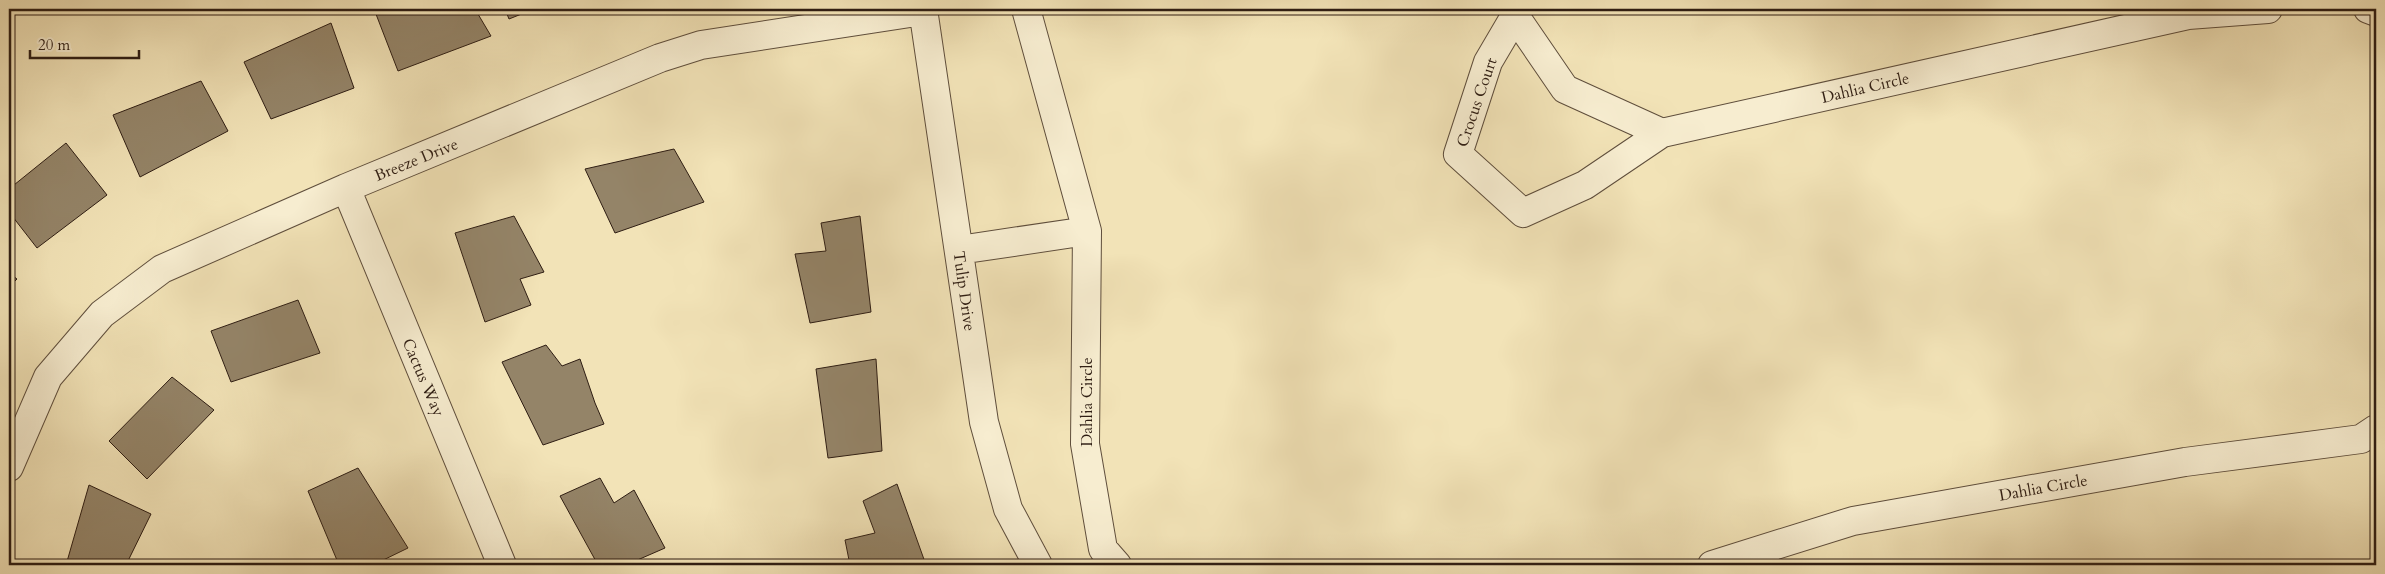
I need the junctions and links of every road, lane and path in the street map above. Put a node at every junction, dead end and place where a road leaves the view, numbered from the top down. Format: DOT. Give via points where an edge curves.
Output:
graph roads {
  1 [pos="1026,9"];
  2 [pos="2268,9"];
  3 [pos="2368,9"];
  4 [pos="923,10"];
  5 [pos="1514,12"];
  6 [pos="2376,12"];
  7 [pos="1662,133"];
  8 [pos="346,188"];
  9 [pos="1087,232"];
  10 [pos="959,250"];
  11 [pos="2376,429"];
  12 [pos="9,467"];
  13 [pos="502,565"];
  14 [pos="1038,565"];
  15 [pos="1117,565"];
  16 [pos="1712,565"];
  1 -- 9 [label="street, Dahlia Circle"];
  2 -- 7 [label="street, Dahlia Circle" via="2188,15"];
  3 -- 6 [label="street"];
  4 -- 8 [label="street, Breeze Drive" via="701,45 660,58"];
  4 -- 10 [label="street, Tulip Drive"];
  5 -- 7 [label="street" via="1565,89"];
  5 -- 7 [label="street, Crocus Court" via="1488,62 1458,154 1523,213 1585,185"];
  8 -- 12 [label="street, Breeze Drive" via="162,268 102,314 48,377"];
  8 -- 13 [label="street, Cactus Way"];
  9 -- 10 [label="street"];
  9 -- 15 [label="street, Dahlia Circle" via="1084,444 1103,549"];
  10 -- 14 [label="street, Tulip Drive" via="984,422 1008,509"];
  11 -- 16 [label="street, Dahlia Circle" via="2361,439 2185,462 1853,521"];
}
